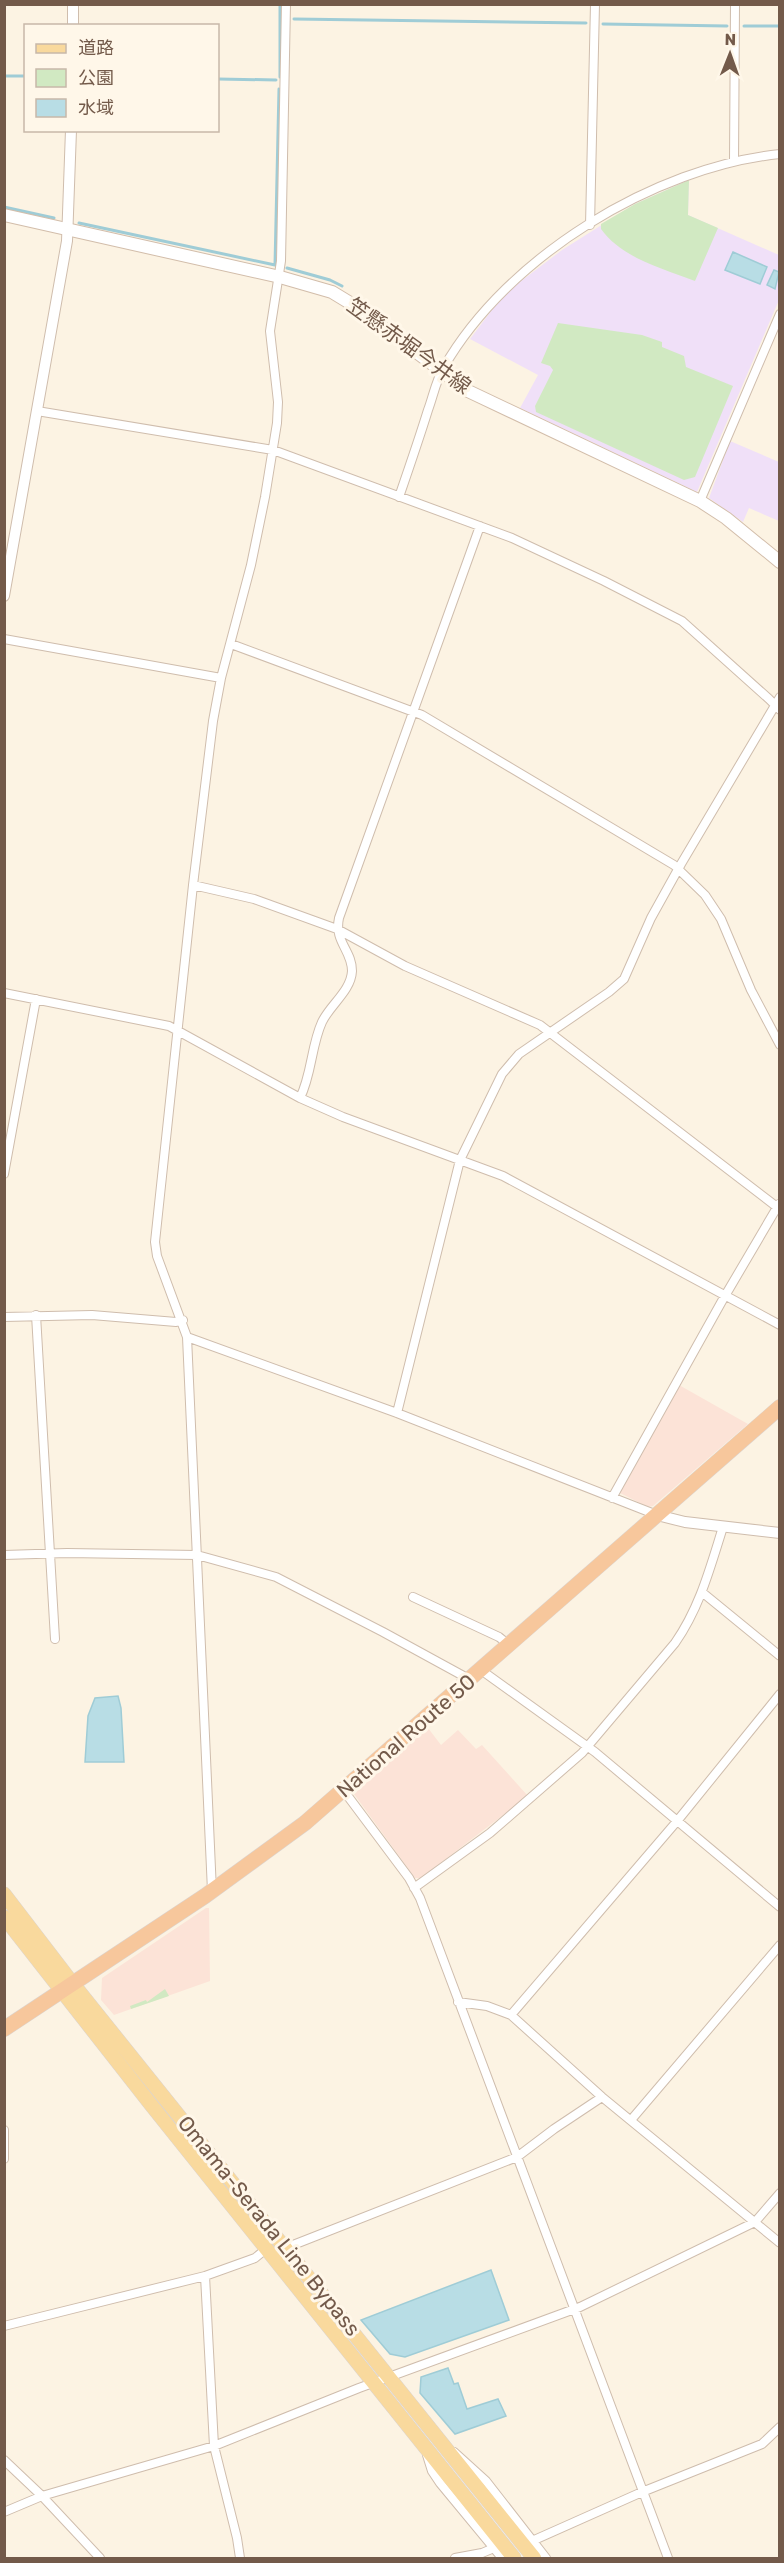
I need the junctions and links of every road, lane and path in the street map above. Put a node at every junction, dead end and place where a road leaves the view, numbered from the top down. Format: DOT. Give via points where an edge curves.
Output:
graph roads {
  1 [pos="73,4"];
  2 [pos="286,4"];
  3 [pos="594,4"];
  4 [pos="735,4"];
  5 [pos="73,24"];
  6 [pos="71,132"];
  7 [pos="780,154"];
  8 [pos="734,161"];
  9 [pos="4,215"];
  10 [pos="591,225"];
  11 [pos="68,229"];
  12 [pos="280,277"];
  13 [pos="779,319"];
  14 [pos="441,373"];
  15 [pos="37,411"];
  16 [pos="273,450"];
  17 [pos="399,497"];
  18 [pos="700,501"];
  19 [pos="480,526"];
  20 [pos="780,562"];
  21 [pos="4,596"];
  22 [pos="4,639"];
  23 [pos="231,644"];
  24 [pos="221,678"];
  25 [pos="778,704"];
  26 [pos="414,712"];
  27 [pos="679,870"];
  28 [pos="193,885"];
  29 [pos="337,929"];
  30 [pos="4,993"];
  31 [pos="36,999"];
  32 [pos="178,1029"];
  33 [pos="552,1032"];
  34 [pos="780,1045"];
  35 [pos="300,1098"];
  36 [pos="460,1160"];
  37 [pos="4,1174"];
  38 [pos="778,1206"];
  39 [pos="725,1296"];
  40 [pos="36,1315"];
  41 [pos="4,1317"];
  42 [pos="183,1320"];
  43 [pos="780,1325"];
  44 [pos="187,1337"];
  45 [pos="780,1407"];
  46 [pos="397,1413"];
  47 [pos="612,1498"];
  48 [pos="657,1515"];
  49 [pos="723,1527"];
  50 [pos="780,1533"];
  51 [pos="50,1553"];
  52 [pos="4,1555"];
  53 [pos="197,1555"];
  54 [pos="703,1593"];
  55 [pos="412,1597"];
  56 [pos="56,1639"];
  57 [pos="509,1645"];
  58 [pos="780,1656"];
  59 [pos="475,1675"];
  60 [pos="780,1694"];
  61 [pos="588,1746"];
  62 [pos="344,1791"];
  63 [pos="678,1820"];
  64 [pos="414,1888"];
  65 [pos="212,1891"];
  66 [pos="4,1894"];
  67 [pos="780,1907"];
  68 [pos="4,1917"];
  69 [pos="780,1945"];
  70 [pos="68,1988"];
  71 [pos="458,2002"];
  72 [pos="511,2015"];
  73 [pos="4,2029"];
  74 [pos="602,2097"];
  75 [pos="631,2120"];
  76 [pos="4,2130"];
  77 [pos="517,2157"];
  78 [pos="4,2159"];
  79 [pos="780,2193"];
  80 [pos="755,2222"];
  81 [pos="780,2243"];
  82 [pos="266,2249"];
  83 [pos="287,2250"];
  84 [pos="205,2276"];
  85 [pos="573,2309"];
  86 [pos="4,2325"];
  87 [pos="391,2377"];
  88 [pos="375,2383"];
  89 [pos="780,2427"];
  90 [pos="214,2446"];
  91 [pos="425,2446"];
  92 [pos="446,2447"];
  93 [pos="4,2460"];
  94 [pos="642,2492"];
  95 [pos="42,2496"];
  96 [pos="4,2512"];
  97 [pos="532,2541"];
  98 [pos="494,2548"];
  99 [pos="100,2559"];
  100 [pos="240,2559"];
  101 [pos="455,2559"];
  102 [pos="502,2559"];
  103 [pos="514,2559"];
  104 [pos="534,2559"];
  105 [pos="546,2559"];
  106 [pos="668,2559"];
  1 -- 5 [label="street"];
  2 -- 12 [label="street"];
  3 -- 10 [label="street"];
  4 -- 8 [label="street"];
  6 -- 11 [label="street"];
  7 -- 8 [label="street"];
  8 -- 10 [label="street" via="656,187"];
  9 -- 11 [label="main road, 笠懸赤堀今井線"];
  10 -- 14 [label="street" via="545,254 502,291"];
  11 -- 12 [label="main road, 笠懸赤堀今井線"];
  11 -- 15 [label="street"];
  12 -- 14 [label="main road, 笠懸赤堀今井線" via="322,288 344,299"];
  12 -- 16 [label="street" via="270,331 278,402"];
  13 -- 18 [label="street"];
  14 -- 17 [label="street"];
  14 -- 18 [label="main road, 笠懸赤堀今井線" via="482,398"];
  15 -- 16 [label="street"];
  15 -- 21 [label="street"];
  16 -- 17 [label="street"];
  16 -- 23 [label="street"];
  17 -- 19 [label="street"];
  18 -- 20 [label="main road, 笠懸赤堀今井線"];
  19 -- 25 [label="street" via="537,548 682,621"];
  19 -- 26 [label="street"];
  22 -- 24 [label="street"];
  23 -- 24 [label="street"];
  23 -- 26 [label="street"];
  24 -- 28 [label="street"];
  25 -- 27 [label="street"];
  26 -- 27 [label="street"];
  26 -- 29 [label="street"];
  27 -- 33 [label="street" via="651,918 624,979"];
  27 -- 34 [label="street" via="705,895 721,919"];
  28 -- 29 [label="street" via="254,898"];
  28 -- 32 [label="street"];
  29 -- 33 [label="street" via="405,966"];
  29 -- 35 [label="street" via="352,972 347,987 321,1024"];
  30 -- 31 [label="street"];
  31 -- 32 [label="street"];
  31 -- 37 [label="street"];
  32 -- 35 [label="street"];
  32 -- 42 [label="street" via="155,1242"];
  33 -- 36 [label="street" via="519,1054 506,1068"];
  33 -- 38 [label="street"];
  35 -- 36 [label="street"];
  36 -- 39 [label="street" via="503,1176"];
  36 -- 46 [label="street"];
  38 -- 39 [label="street"];
  39 -- 43 [label="street"];
  39 -- 47 [label="street"];
  40 -- 41 [label="street"];
  40 -- 42 [label="street"];
  40 -- 51 [label="street"];
  42 -- 44 [label="street"];
  44 -- 46 [label="street"];
  44 -- 53 [label="street"];
  45 -- 48 [label="highway, National Route 50"];
  46 -- 47 [label="street"];
  47 -- 48 [label="street"];
  48 -- 49 [label="street"];
  48 -- 57 [label="highway, National Route 50"];
  49 -- 50 [label="street"];
  49 -- 54 [label="street"];
  51 -- 52 [label="street"];
  51 -- 53 [label="street"];
  51 -- 56 [label="street"];
  53 -- 59 [label="street" via="276,1577"];
  53 -- 65 [label="street"];
  54 -- 58 [label="street"];
  54 -- 61 [label="street" via="675,1643"];
  55 -- 57 [label="street"];
  57 -- 59 [label="highway, National Route 50"];
  59 -- 61 [label="street"];
  59 -- 62 [label="highway, National Route 50"];
  60 -- 63 [label="street"];
  61 -- 63 [label="street"];
  61 -- 64 [label="street" via="490,1833"];
  62 -- 64 [label="street"];
  62 -- 65 [label="highway, National Route 50"];
  63 -- 67 [label="street"];
  63 -- 72 [label="street"];
  64 -- 71 [label="street"];
  65 -- 70 [label="highway, National Route 50"];
  66 -- 70 [label="main road, Omama-Serada Line Bypass"];
  68 -- 70 [label="main road, Omama-Serada Line Bypass"];
  69 -- 75 [label="street"];
  70 -- 73 [label="highway, National Route 50"];
  70 -- 82 [label="main road, Omama-Serada Line Bypass"];
  70 -- 83 [label="main road, Omama-Serada Line Bypass"];
  71 -- 72 [label="street" via="487,2006"];
  71 -- 77 [label="street"];
  72 -- 74 [label="street"];
  74 -- 75 [label="street"];
  74 -- 77 [label="street"];
  75 -- 80 [label="street"];
  76 -- 78 [label="street"];
  77 -- 83 [label="street"];
  77 -- 85 [label="street"];
  79 -- 80 [label="street"];
  80 -- 81 [label="street"];
  80 -- 85 [label="street"];
  82 -- 84 [label="street" via="255,2258"];
  82 -- 88 [label="main road, Omama-Serada Line Bypass"];
  83 -- 87 [label="main road, Omama-Serada Line Bypass"];
  84 -- 86 [label="street"];
  84 -- 90 [label="street"];
  85 -- 87 [label="street"];
  85 -- 94 [label="street"];
  87 -- 88 [label="street"];
  87 -- 92 [label="main road, Omama-Serada Line Bypass"];
  88 -- 90 [label="street"];
  88 -- 91 [label="main road, Omama-Serada Line Bypass"];
  89 -- 94 [label="street" via="762,2444"];
  90 -- 95 [label="street"];
  90 -- 100 [label="street"];
  91 -- 98 [label="street" via="436,2477"];
  91 -- 103 [label="main road, Omama-Serada Line Bypass"];
  92 -- 97 [label="street" via="475,2469"];
  92 -- 104 [label="main road, Omama-Serada Line Bypass"];
  93 -- 95 [label="street"];
  94 -- 97 [label="street"];
  94 -- 106 [label="street"];
  95 -- 96 [label="street"];
  95 -- 99 [label="street"];
  97 -- 105 [label="street"];
  98 -- 101 [label="street"];
  98 -- 102 [label="street"];
}
